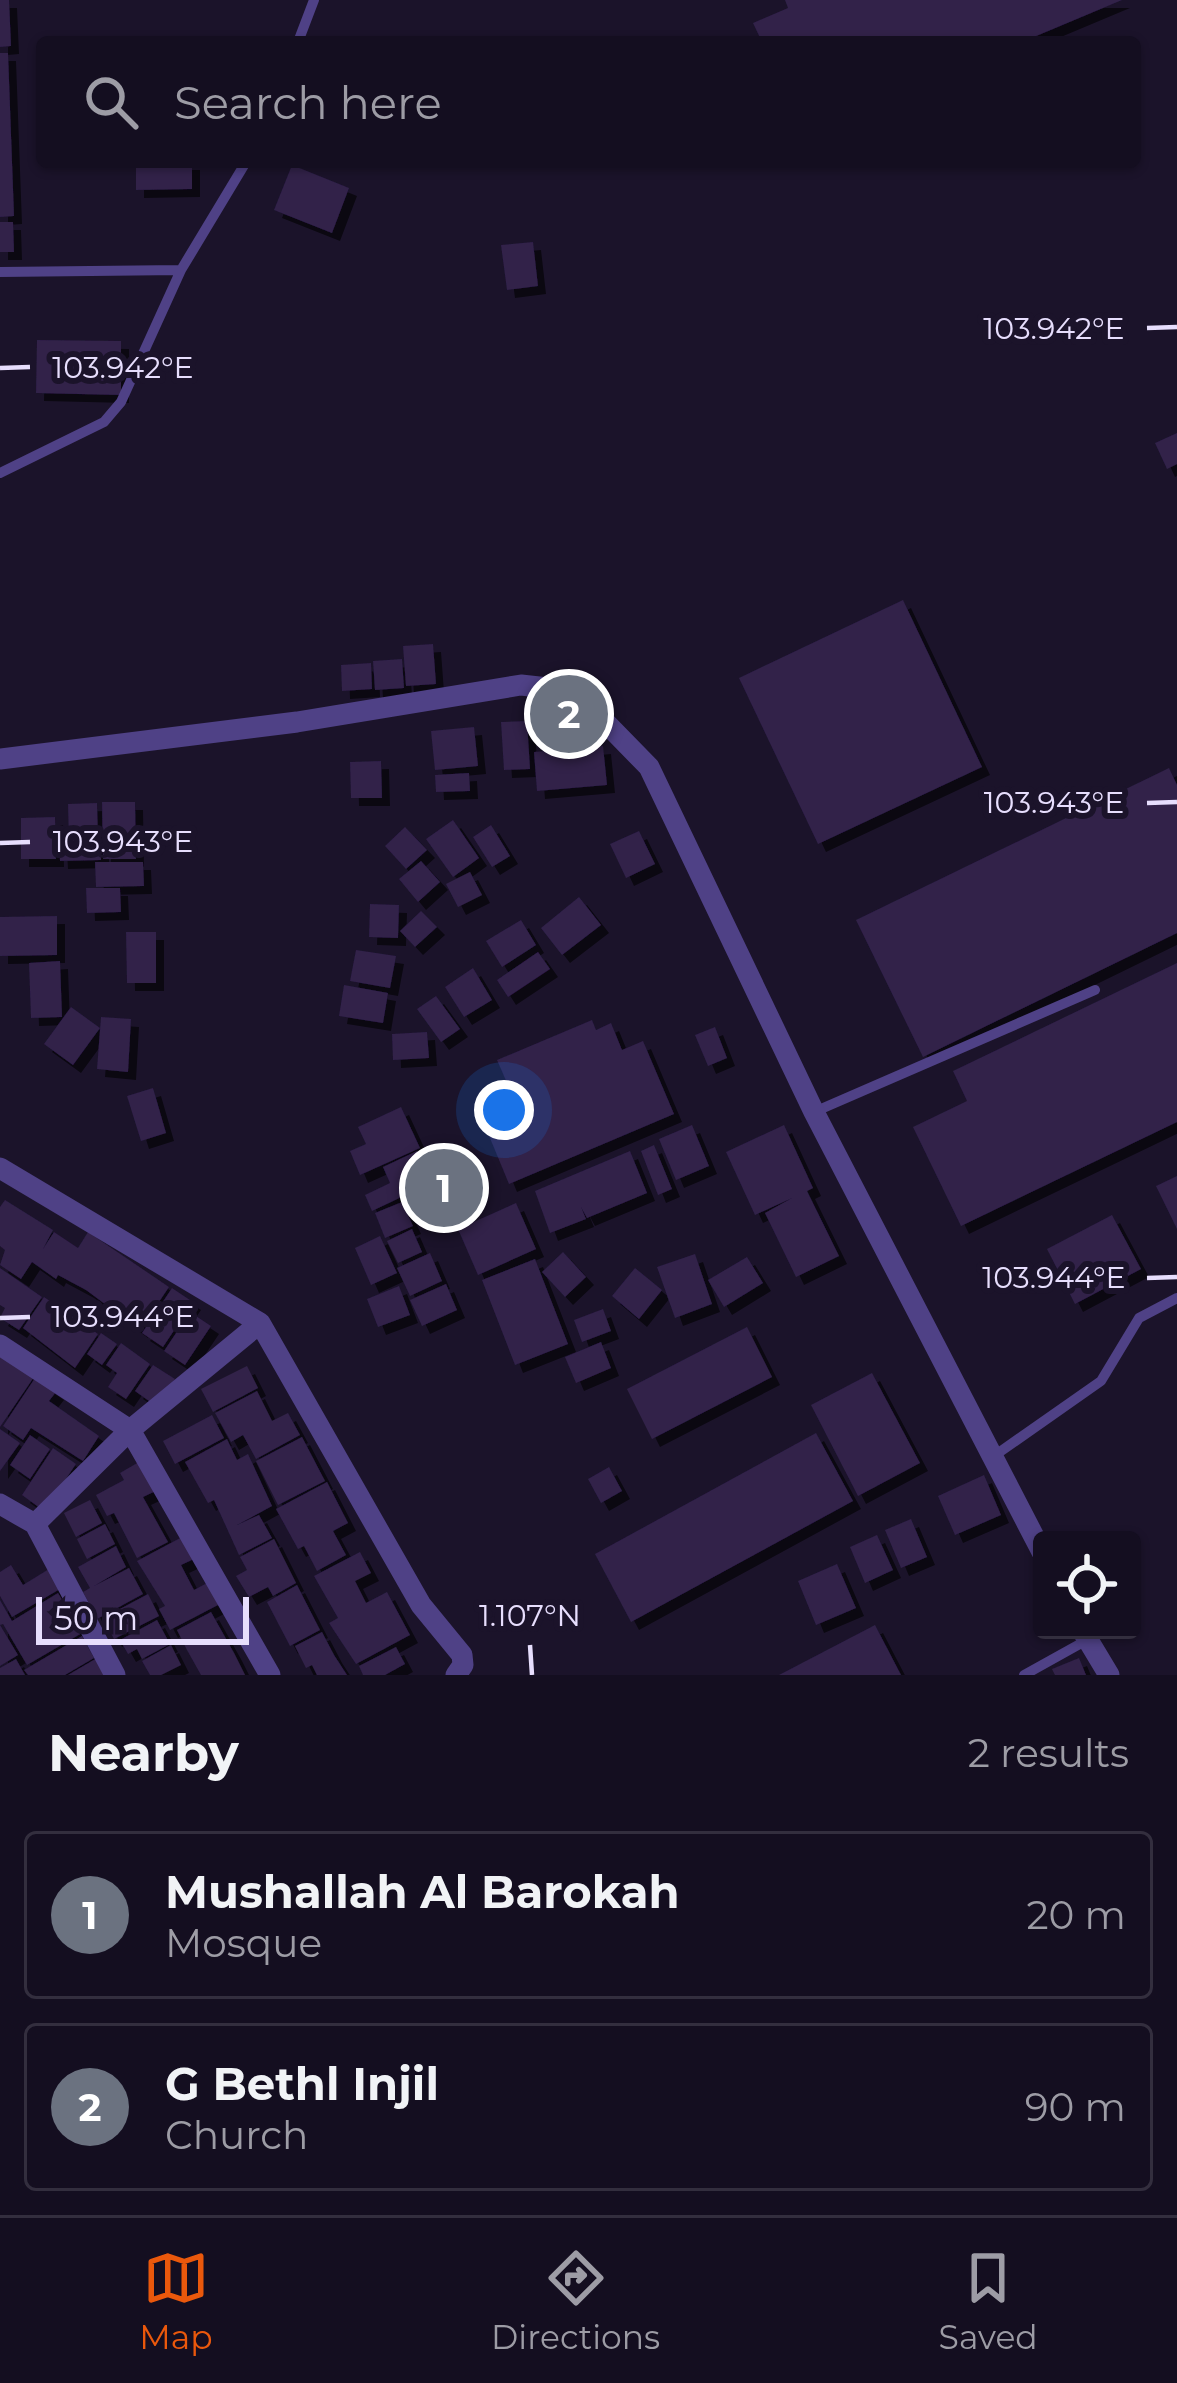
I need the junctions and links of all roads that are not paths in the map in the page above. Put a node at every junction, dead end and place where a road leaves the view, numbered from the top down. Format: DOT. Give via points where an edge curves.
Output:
graph roads {
  1 [pos="314,0"];
  2 [pos="300,36"];
  3 [pos="242,168"];
  4 [pos="181,270"];
  5 [pos="0,272"];
  6 [pos="0,473"];
  7 [pos="0,759"];
  8 [pos="1095,990"];
  9 [pos="814,1112"];
  10 [pos="0,1168"];
  11 [pos="1177,1298"];
  12 [pos="260,1323"];
  13 [pos="0,1345"];
  14 [pos="130,1430"];
  15 [pos="993,1456"];
  16 [pos="0,1504"];
  17 [pos="35,1524"];
  18 [pos="1033,1534"];
  19 [pos="1079,1639"];
  20 [pos="1087,1639"];
  21 [pos="115,1675"];
  22 [pos="271,1675"];
  23 [pos="456,1675"];
  24 [pos="1024,1675"];
  25 [pos="1109,1675"];
  1 -- 2 [label="lane"];
  3 -- 4 [label="lane"];
  4 -- 5 [label="lane"];
  4 -- 6 [label="lane" via="121,402 104,422"];
  7 -- 9 [label="street" via="521,685 566,690 649,767"];
  8 -- 9 [label="lane"];
  9 -- 15 [label="street"];
  10 -- 12 [label="street"];
  11 -- 15 [label="lane" via="1139,1318 1101,1381"];
  12 -- 14 [label="street"];
  12 -- 23 [label="street" via="421,1605 462,1655"];
  13 -- 14 [label="street"];
  14 -- 17 [label="street"];
  14 -- 22 [label="street"];
  15 -- 18 [label="street"];
  16 -- 17 [label="street"];
  17 -- 21 [label="street"];
  19 -- 24 [label="lane"];
  20 -- 25 [label="street"];
}
